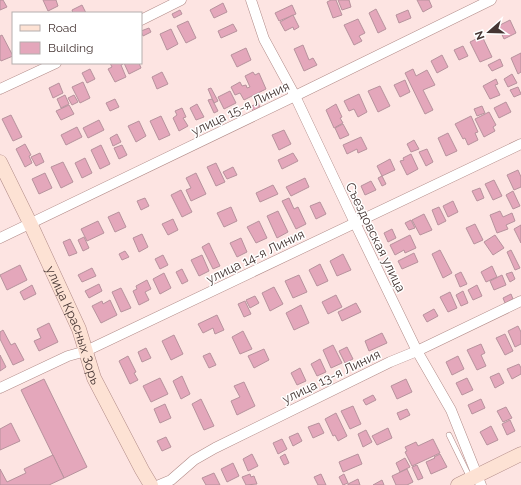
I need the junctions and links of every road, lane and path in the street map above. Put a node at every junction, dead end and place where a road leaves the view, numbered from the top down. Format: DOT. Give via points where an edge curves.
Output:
graph roads {
  1 [pos="181,0"];
  2 [pos="251,0"];
  3 [pos="491,0"];
  4 [pos="142,20"];
  5 [pos="54,64"];
  6 [pos="0,89"];
  7 [pos="295,96"];
  8 [pos="521,144"];
  9 [pos="0,162"];
  10 [pos="30,223"];
  11 [pos="355,223"];
  12 [pos="0,238"];
  13 [pos="521,301"];
  14 [pos="86,351"];
  15 [pos="417,351"];
  16 [pos="0,388"];
  17 [pos="449,435"];
  18 [pos="521,454"];
  19 [pos="472,481"];
  20 [pos="151,485"];
  21 [pos="159,485"];
  1 -- 4 [label="street"];
  2 -- 7 [label="street, Съездовская улица" via="264,39"];
  3 -- 7 [label="street, улица 15-я Линия"];
  5 -- 6 [label="street"];
  7 -- 10 [label="street, улица 15-я Линия"];
  7 -- 11 [label="street, Съездовская улица"];
  8 -- 11 [label="street, улица 14-я Линия"];
  9 -- 10 [label="street, улица Красных Зорь"];
  10 -- 12 [label="street, улица 15-я Линия"];
  10 -- 14 [label="street, улица Красных Зорь"];
  11 -- 14 [label="street, улица 14-я Линия"];
  11 -- 15 [label="street, Съездовская улица"];
  13 -- 15 [label="street, улица 13-я Линия"];
  14 -- 16 [label="street, улица 14-я Линия" via="68,356"];
  14 -- 20 [label="street, улица Красных Зорь" via="94,378"];
  15 -- 19 [label="street, Съездовская улица" via="451,410"];
  15 -- 21 [label="street, улица 13-я Линия" via="215,448 194,460 171,480"];
  17 -- 19 [label="lane"];
  18 -- 19 [label="street"];
}
